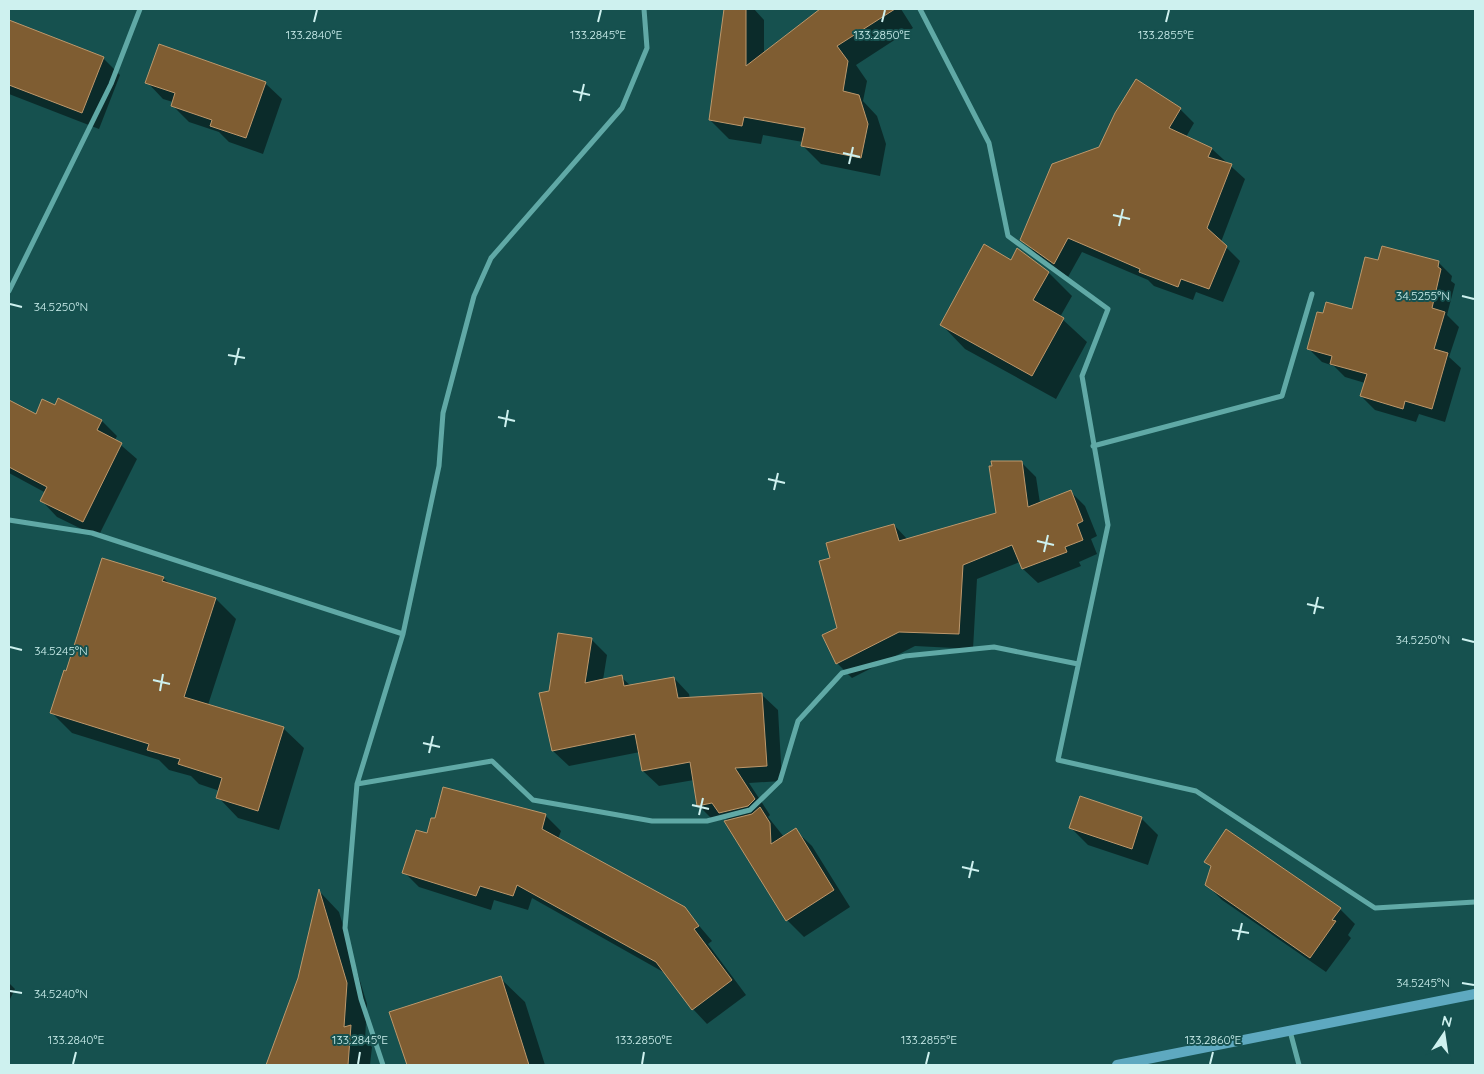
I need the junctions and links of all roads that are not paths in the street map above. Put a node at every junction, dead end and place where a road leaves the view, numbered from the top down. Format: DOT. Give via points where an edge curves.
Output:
graph roads {
  1 [pos="140,9"];
  2 [pos="644,9"];
  3 [pos="920,9"];
  4 [pos="9,291"];
  5 [pos="1312,294"];
  6 [pos="1093,446"];
  7 [pos="9,520"];
  8 [pos="403,634"];
  9 [pos="1078,664"];
  10 [pos="357,784"];
  11 [pos="1475,902"];
  12 [pos="1475,994"];
  13 [pos="1290,1031"];
  14 [pos="383,1065"];
  15 [pos="1117,1065"];
  16 [pos="1299,1065"];
  1 -- 4 [label="street" via="111,84"];
  2 -- 8 [label="street" via="647,48 622,108 491,258 474,296 443,413 439,466"];
  3 -- 6 [label="street" via="990,143 1008,236 1108,309 1082,376"];
  5 -- 6 [label="street" via="1282,396"];
  6 -- 9 [label="street" via="1108,525"];
  7 -- 8 [label="street" via="92,533"];
  8 -- 10 [label="street"];
  9 -- 10 [label="street" via="994,647 905,656 842,673 798,721 780,781 750,810 707,821 652,821 533,800 492,761"];
  9 -- 11 [label="street" via="1058,760 1196,792 1375,908"];
  10 -- 14 [label="street" via="345,928 361,999"];
  12 -- 13 [label="street"];
  13 -- 15 [label="street"];
  13 -- 16 [label="street"];
}
